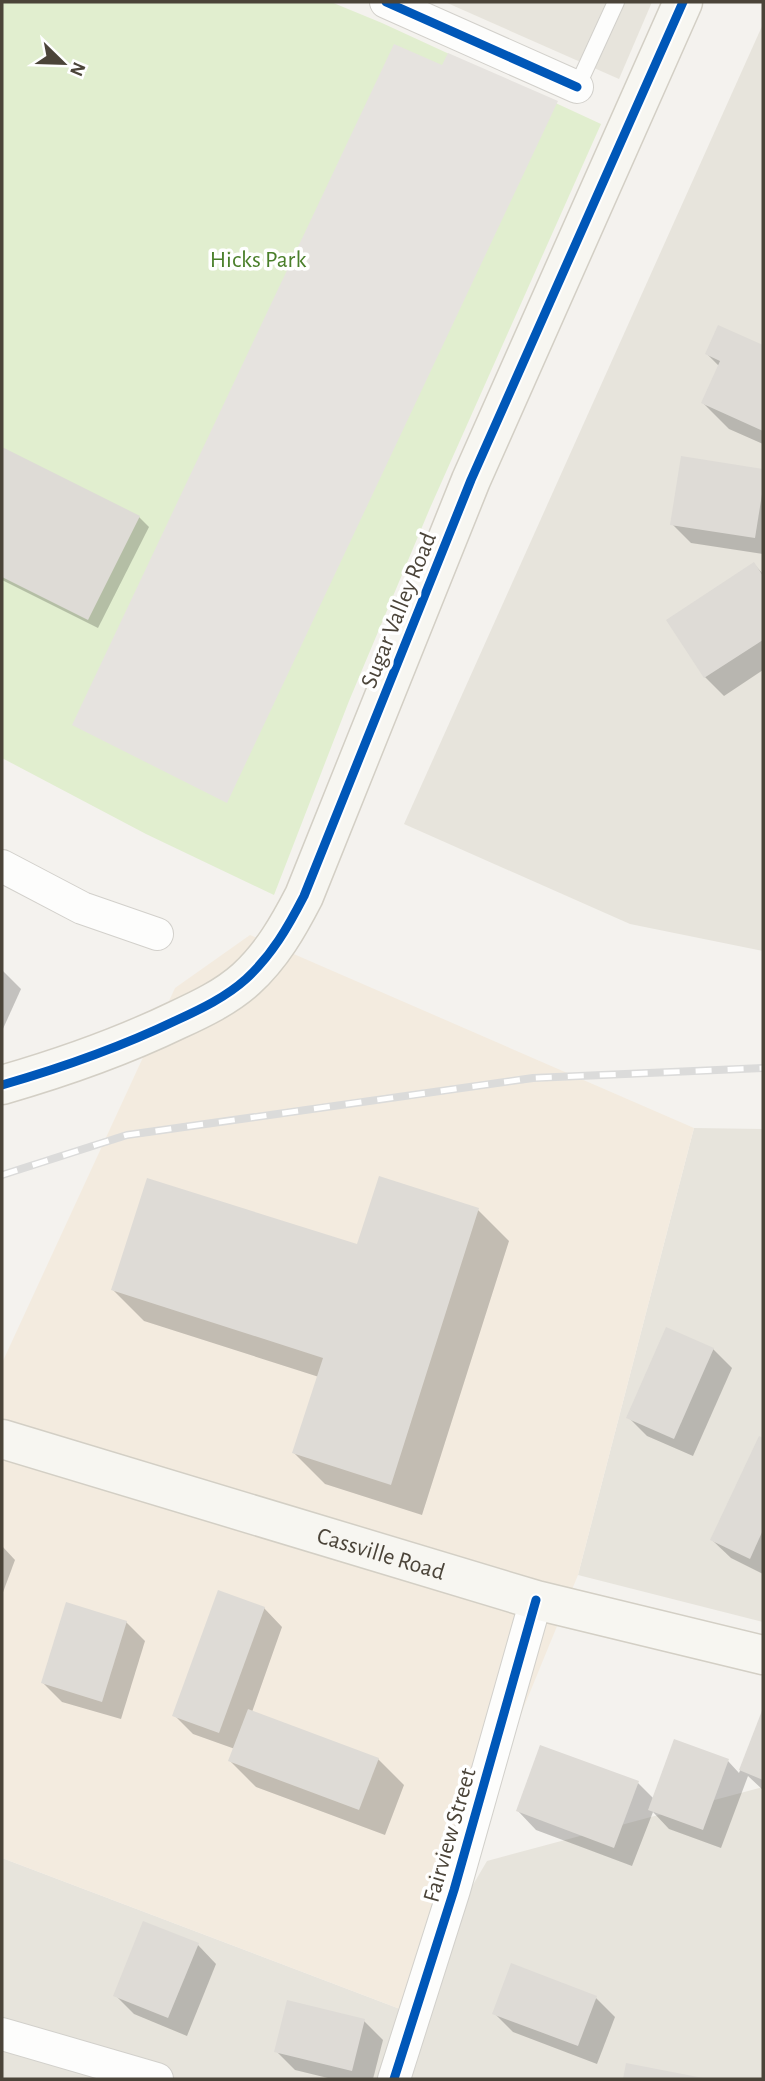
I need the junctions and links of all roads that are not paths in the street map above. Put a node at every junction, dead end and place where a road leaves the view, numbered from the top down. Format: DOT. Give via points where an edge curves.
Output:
graph roads {
  1 [pos="386,2"];
  2 [pos="616,2"];
  3 [pos="683,2"];
  4 [pos="577,87"];
  5 [pos="2,866"];
  6 [pos="157,934"];
  7 [pos="2,1085"];
  8 [pos="2,1438"];
  9 [pos="536,1600"];
  10 [pos="763,1655"];
  11 [pos="2,2034"];
  12 [pos="157,2079"];
  13 [pos="394,2079"];
  1 -- 4 [label="street"];
  2 -- 4 [label="lane"];
  3 -- 7 [label="street, Sugar Valley Road" via="471,480 304,896 284,934 245,981 206,1006 127,1042"];
  5 -- 6 [label="street" via="82,908"];
  8 -- 9 [label="street, Cassville Road"];
  9 -- 10 [label="street, Cassville Road"];
  9 -- 13 [label="street, Fairview Street" via="454,1890"];
  11 -- 12 [label="street"];
}
